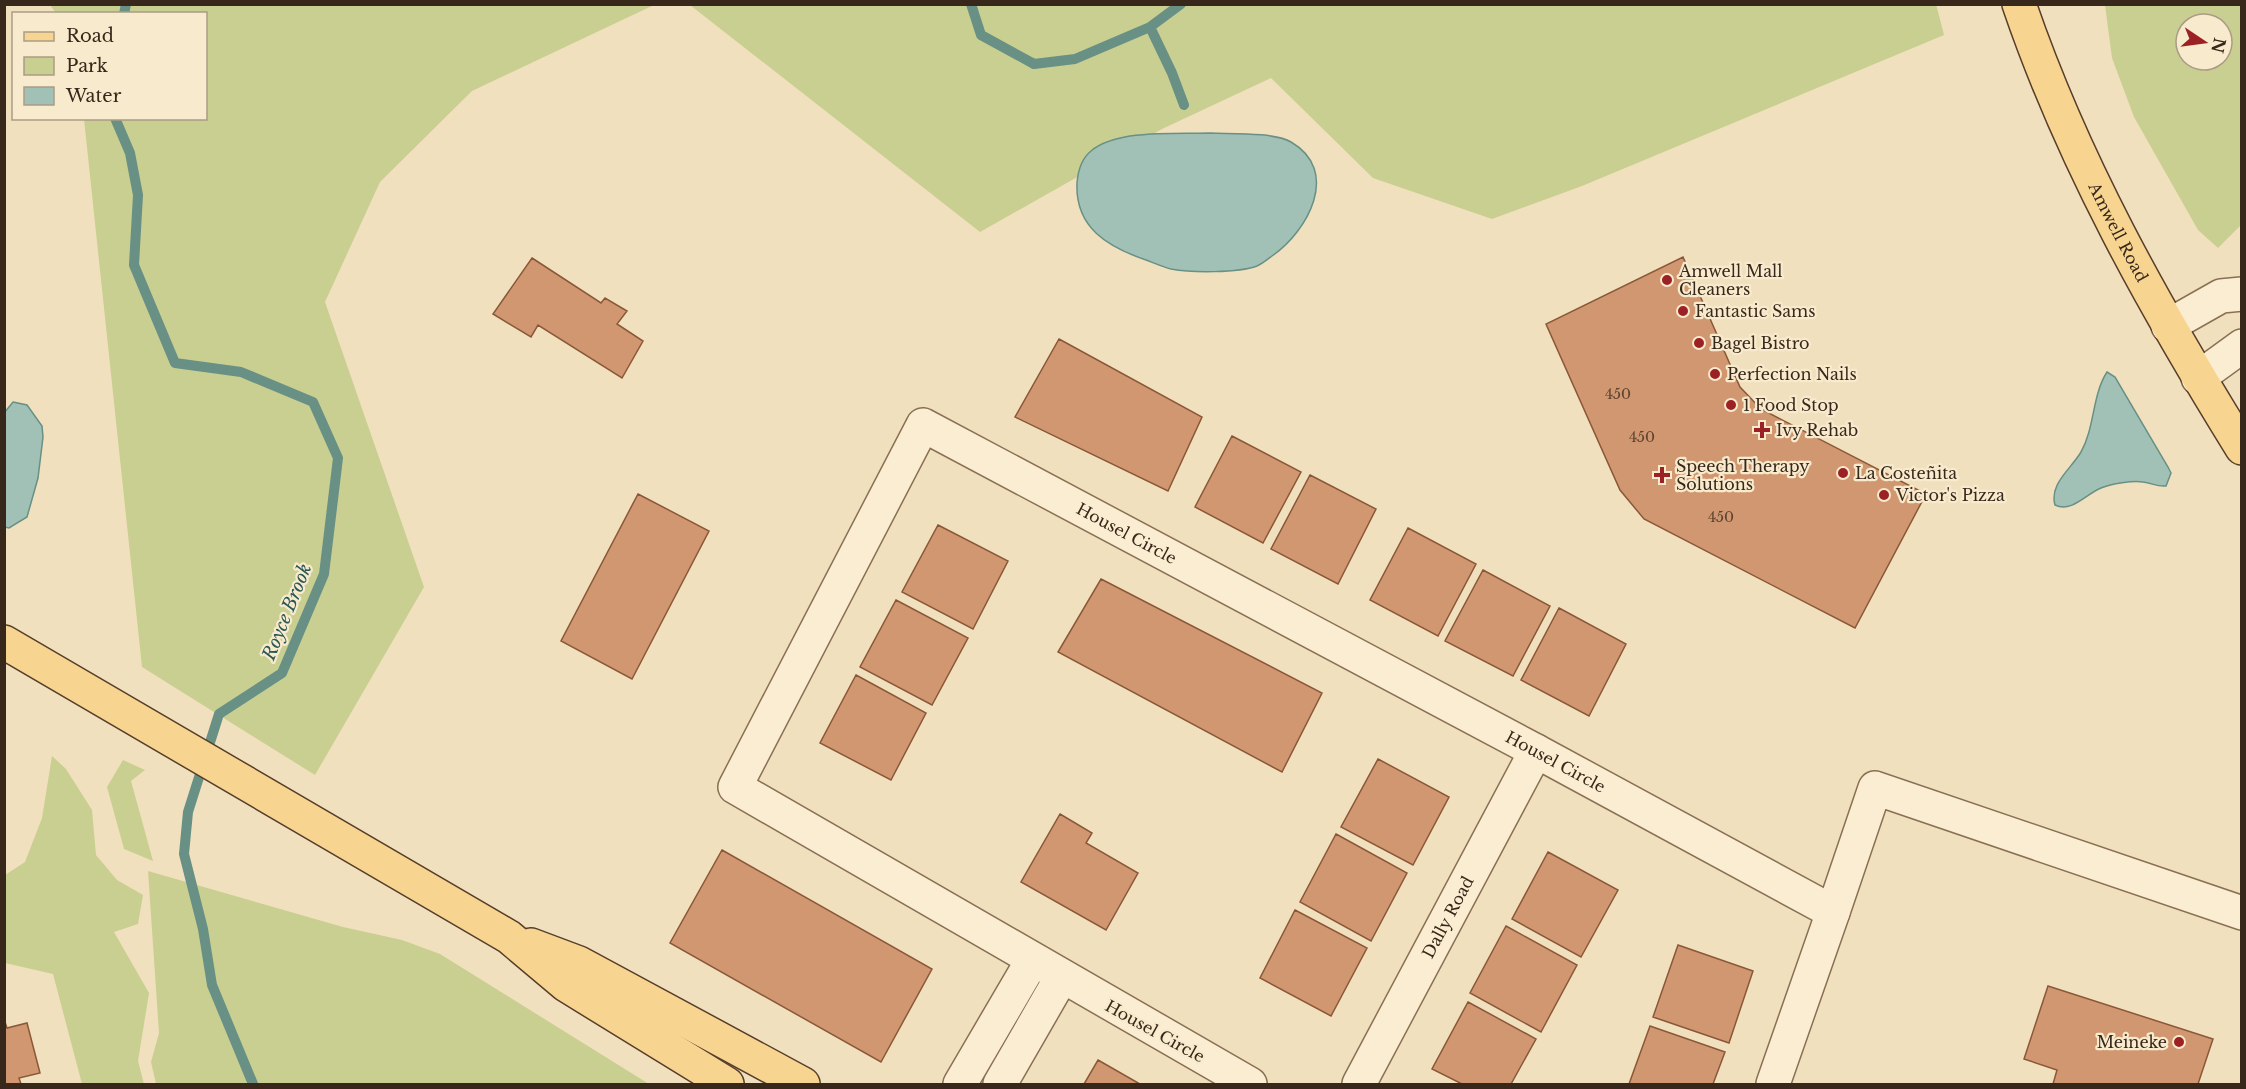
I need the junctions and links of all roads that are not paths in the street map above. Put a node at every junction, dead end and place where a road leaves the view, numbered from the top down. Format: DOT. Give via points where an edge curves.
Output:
graph roads {
  1 [pos="2019,4"];
  2 [pos="2241,294"];
  3 [pos="2168,326"];
  4 [pos="2241,346"];
  5 [pos="2198,378"];
  6 [pos="2241,448"];
  7 [pos="4,642"];
  8 [pos="1536,751"];
  9 [pos="1833,912"];
  10 [pos="2241,913"];
  11 [pos="509,938"];
  12 [pos="1032,961"];
  13 [pos="1061,978"];
  14 [pos="727,1084"];
  15 [pos="803,1084"];
  16 [pos="960,1084"];
  17 [pos="1000,1084"];
  18 [pos="1250,1084"];
  19 [pos="1359,1084"];
  20 [pos="1773,1084"];
  1 -- 3 [label="main road, Amwell Road" via="2068,133"];
  2 -- 3 [label="lane" via="2221,296"];
  3 -- 5 [label="main road, Amwell Road"];
  4 -- 5 [label="lane"];
  5 -- 6 [label="main road, Amwell Road"];
  7 -- 11 [label="main road"];
  8 -- 9 [label="lane, Housel Circle"];
  8 -- 12 [label="lane, Housel Circle" via="923,425 735,788"];
  8 -- 19 [label="lane, Dally Road"];
  9 -- 10 [label="lane" via="1875,788"];
  9 -- 20 [label="lane"];
  11 -- 14 [label="main road" via="566,985"];
  11 -- 15 [label="main road" via="579,963"];
  12 -- 13 [label="lane, Housel Circle"];
  12 -- 16 [label="lane"];
  13 -- 17 [label="lane"];
  13 -- 18 [label="lane, Housel Circle"];
}
